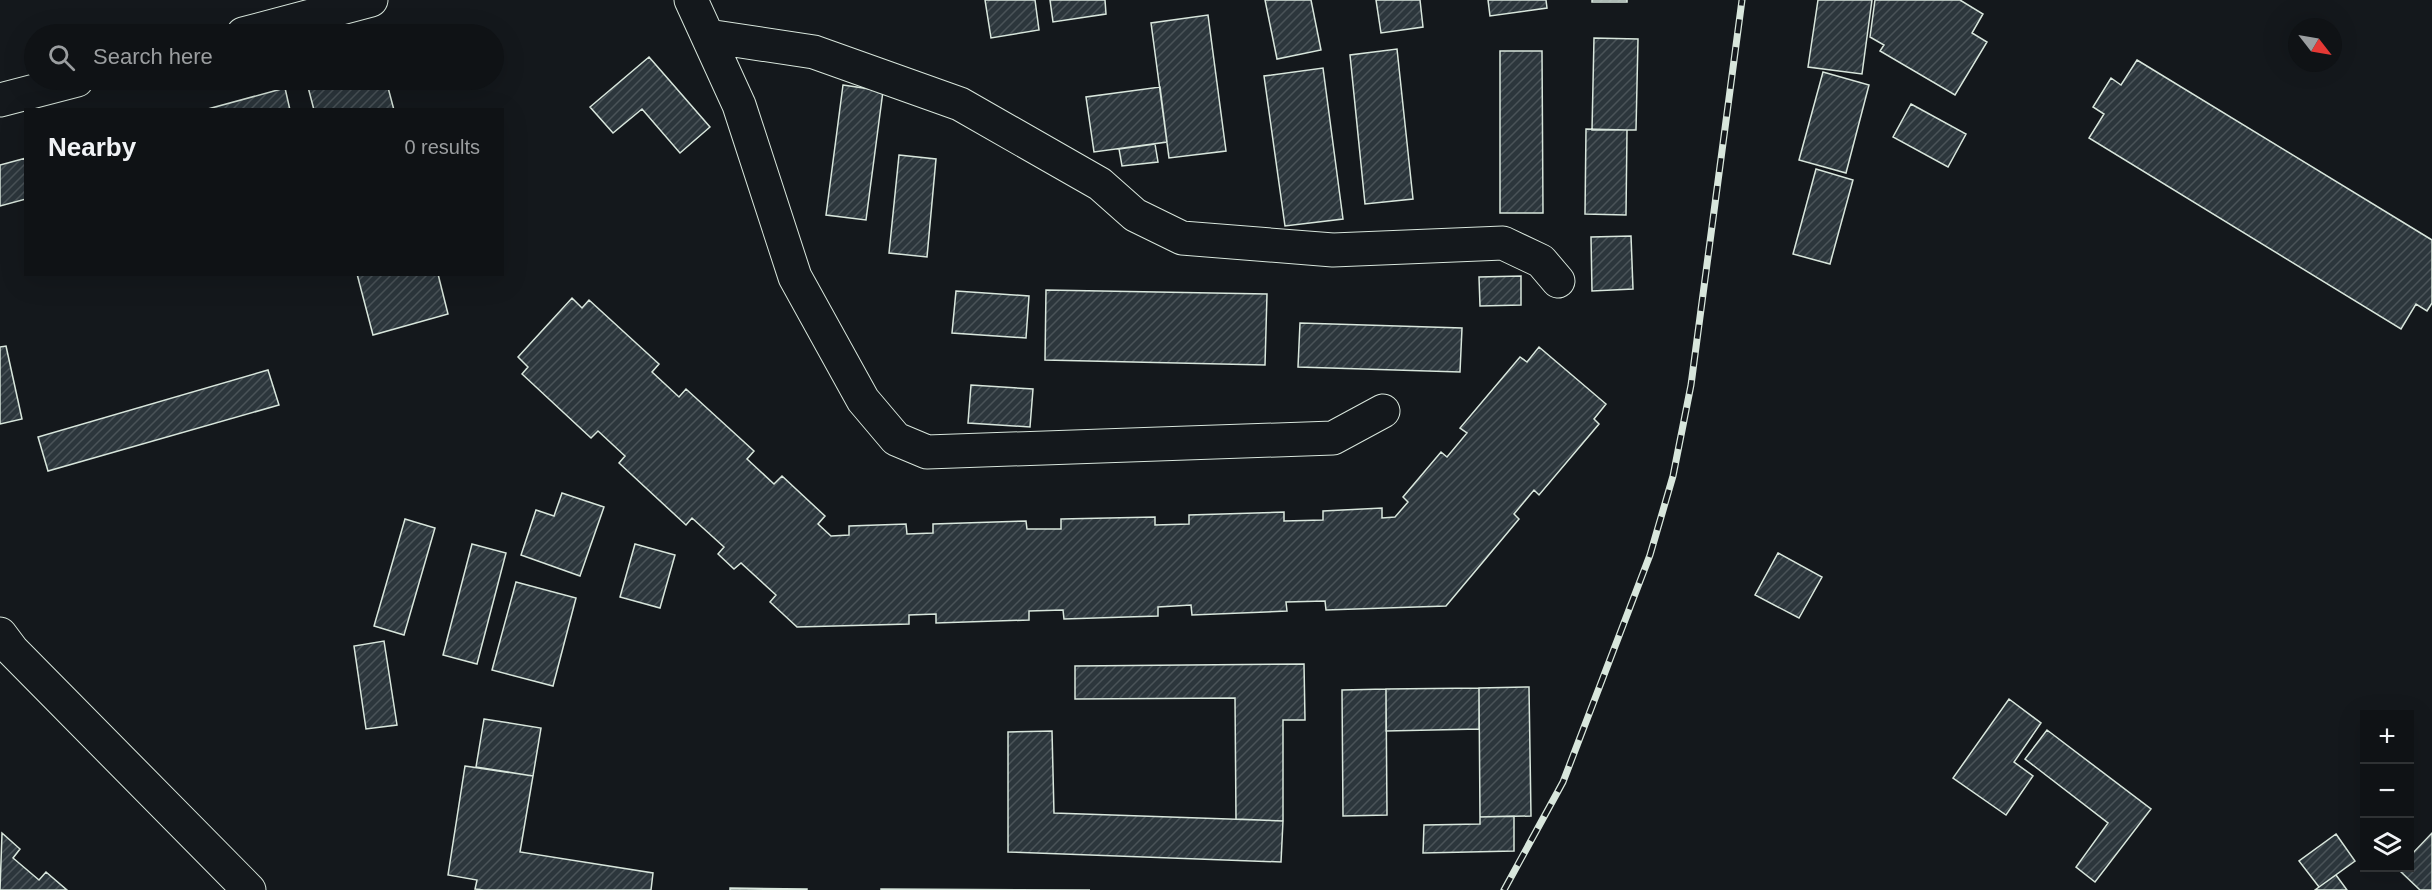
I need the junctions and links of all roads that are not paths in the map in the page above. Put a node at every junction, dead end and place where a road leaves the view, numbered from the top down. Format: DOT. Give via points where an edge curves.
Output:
graph roads {
  1 [pos="371,0"];
  2 [pos="691,0"];
  3 [pos="281,24"];
  4 [pos="708,36"];
  5 [pos="38,90"];
  6 [pos="0,100"];
  7 [pos="1558,282"];
  8 [pos="1383,411"];
  9 [pos="0,634"];
  10 [pos="249,890"];
  1 -- 3 [label="street"];
  2 -- 4 [label="street"];
  4 -- 7 [label="street" via="814,52 960,104 1100,184 1135,215 1182,238 1333,250 1503,243 1541,261"];
  4 -- 8 [label="street" via="739,105 795,277 863,400 896,439 927,452 1333,438"];
  5 -- 6 [label="street"];
  9 -- 10 [label="street"];
}
